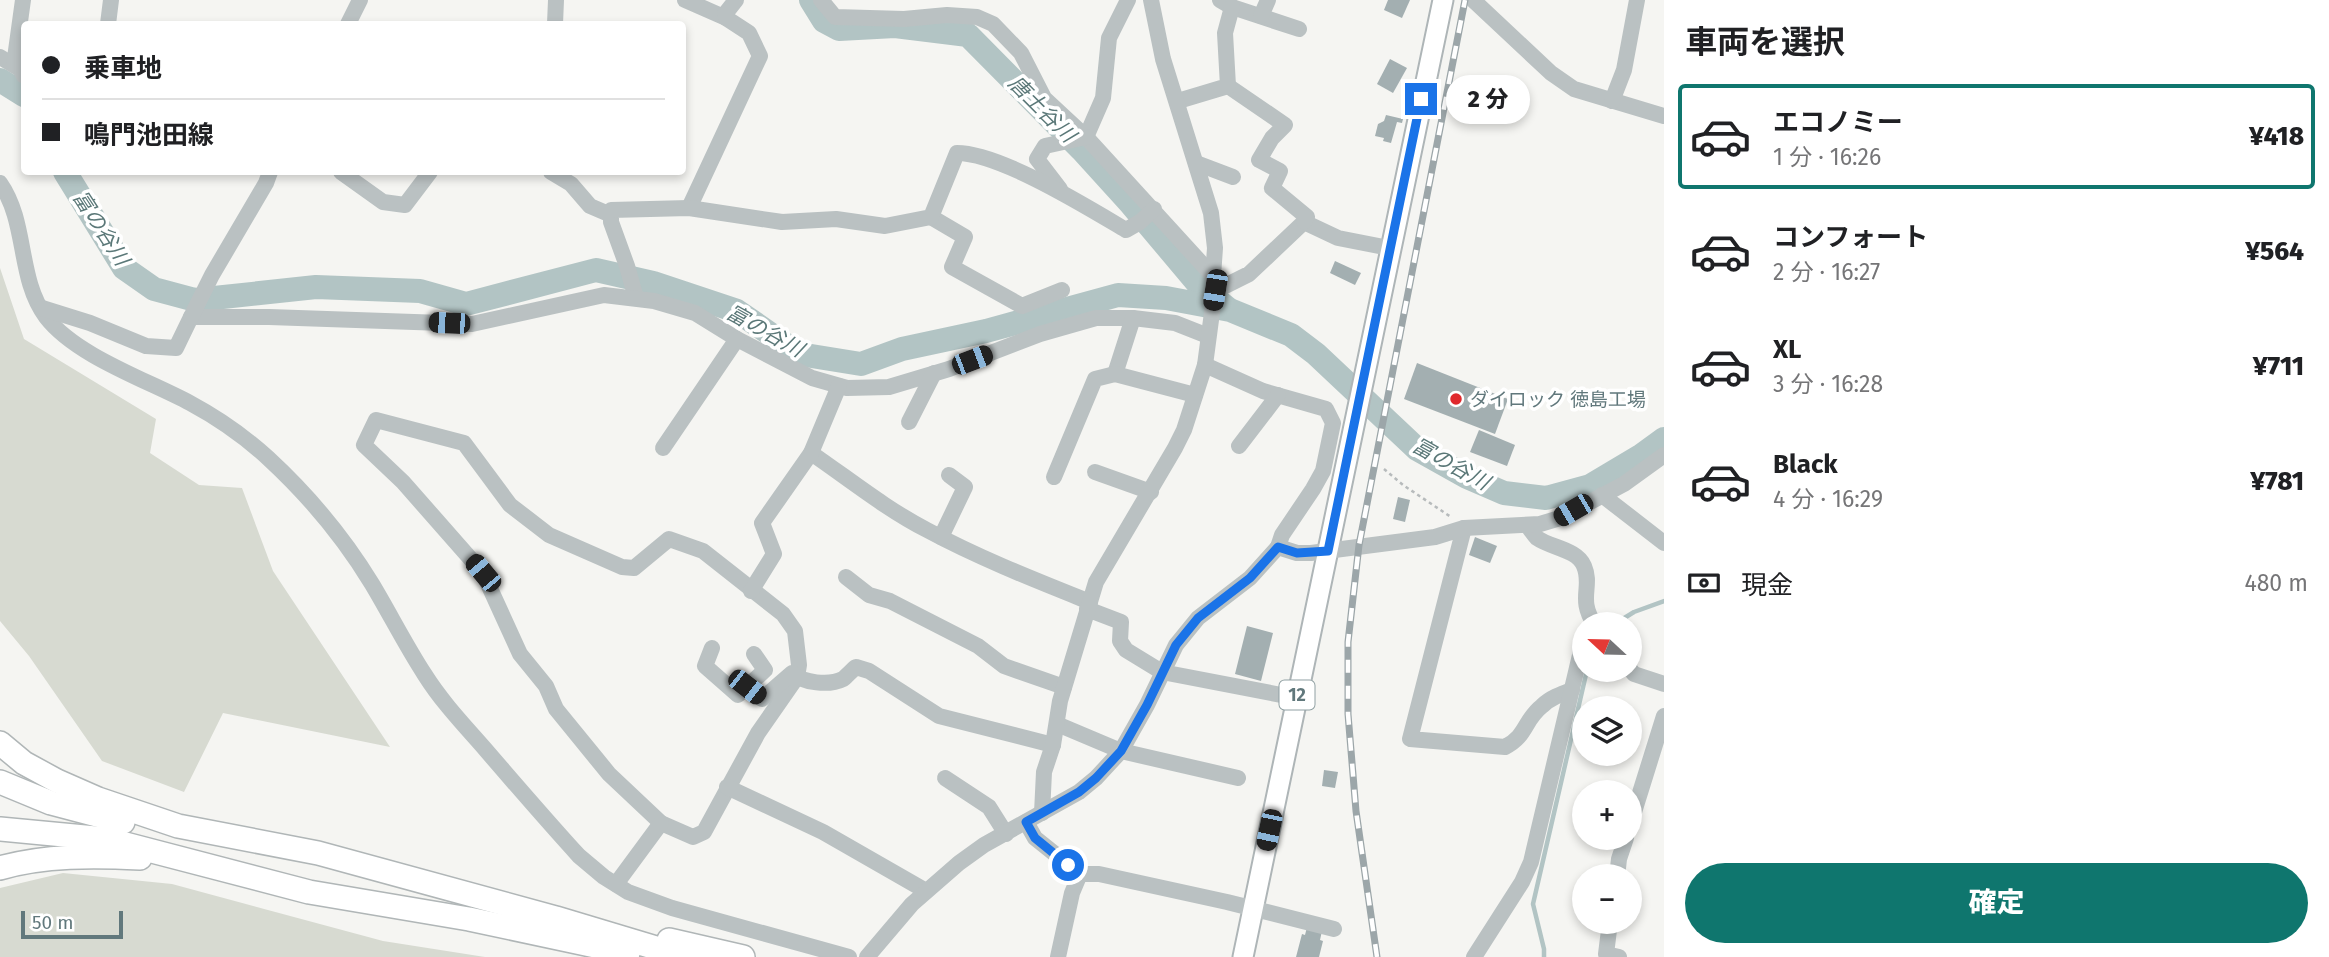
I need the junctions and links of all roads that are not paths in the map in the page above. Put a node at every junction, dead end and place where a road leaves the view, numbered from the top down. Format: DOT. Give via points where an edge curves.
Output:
graph roads {
  1 [pos="23,0"];
  2 [pos="111,0"];
  3 [pos="360,0"];
  4 [pos="556,0"];
  5 [pos="685,0"];
  6 [pos="736,0"];
  7 [pos="821,0"];
  8 [pos="1128,0"];
  9 [pos="1151,0"];
  10 [pos="1268,0"];
  11 [pos="1443,0"];
  12 [pos="1473,0"];
  13 [pos="1637,0"];
  14 [pos="1226,4"];
  15 [pos="1261,16"];
  16 [pos="726,18"];
  17 [pos="108,21"];
  18 [pos="350,21"];
  19 [pos="555,21"];
  20 [pos="1299,29"];
  21 [pos="13,66"];
  22 [pos="1228,86"];
  23 [pos="1178,101"];
  24 [pos="1612,101"];
  25 [pos="1664,116"];
  26 [pos="1077,139"];
  27 [pos="1196,163"];
  28 [pos="269,175"];
  29 [pos="345,175"];
  30 [pos="428,175"];
  31 [pos="556,175"];
  32 [pos="1233,177"];
  33 [pos="0,183"];
  34 [pos="1064,194"];
  35 [pos="689,208"];
  36 [pos="1148,214"];
  37 [pos="611,215"];
  38 [pos="931,217"];
  39 [pos="1304,222"];
  40 [pos="1390,248"];
  41 [pos="1214,283"];
  42 [pos="1062,290"];
  43 [pos="635,298"];
  44 [pos="42,308"];
  45 [pos="191,317"];
  46 [pos="1133,318"];
  47 [pos="1208,333"];
  48 [pos="737,339"];
  49 [pos="1205,365"];
  50 [pos="934,373"];
  51 [pos="1115,374"];
  52 [pos="839,386"];
  53 [pos="1195,395"];
  54 [pos="1278,395"];
  55 [pos="909,422"];
  56 [pos="1239,446"];
  57 [pos="663,448"];
  58 [pos="811,453"];
  59 [pos="1664,455"];
  60 [pos="1095,472"];
  61 [pos="949,474"];
  62 [pos="1054,477"];
  63 [pos="1151,492"];
  64 [pos="1602,495"];
  65 [pos="1527,525"];
  66 [pos="1464,528"];
  67 [pos="941,537"];
  68 [pos="1664,543"];
  69 [pos="1278,547"];
  70 [pos="1328,551"];
  71 [pos="846,577"];
  72 [pos="751,591"];
  73 [pos="1088,606"];
  74 [pos="1587,612"];
  75 [pos="712,648"];
  76 [pos="754,654"];
  77 [pos="1162,672"];
  78 [pos="797,677"];
  79 [pos="1642,677"];
  80 [pos="1574,682"];
  81 [pos="1664,684"];
  82 [pos="747,687"];
  83 [pos="1064,687"];
  84 [pos="1572,690"];
  85 [pos="1297,698"];
  86 [pos="1664,716"];
  87 [pos="1057,724"];
  88 [pos="0,743"];
  89 [pos="1053,745"];
  90 [pos="1121,751"];
  91 [pos="945,778"];
  92 [pos="1238,778"];
  93 [pos="0,782"];
  94 [pos="1642,786"];
  95 [pos="727,787"];
  96 [pos="1042,813"];
  97 [pos="1026,822"];
  98 [pos="661,823"];
  99 [pos="178,826"];
  100 [pos="0,829"];
  101 [pos="1006,834"];
  102 [pos="178,859"];
  103 [pos="0,868"];
  104 [pos="1080,874"];
  105 [pos="616,884"];
  106 [pos="926,891"];
  107 [pos="1252,909"];
  108 [pos="556,918"];
  109 [pos="1334,929"];
  110 [pos="1608,934"];
  111 [pos="565,941"];
  112 [pos="871,956"];
  113 [pos="616,957"];
  114 [pos="644,957"];
  115 [pos="686,957"];
  116 [pos="743,957"];
  117 [pos="849,957"];
  118 [pos="1058,957"];
  119 [pos="1243,957"];
  120 [pos="1474,957"];
  121 [pos="1619,957"];
  1 -- 21 [label="street"];
  2 -- 17 [label="street"];
  3 -- 18 [label="street"];
  4 -- 19 [label="street"];
  5 -- 16 [label="street"];
  6 -- 16 [label="street"];
  7 -- 26 [label="street" via="835,17 849,19 947,15 977,17 993,24 1021,53 1044,98"];
  8 -- 26 [label="street" via="1109,38 1103,98"];
  9 -- 23 [label="street" via="1163,59"];
  10 -- 15 [label="street"];
  11 -- 40 [label="main road, 12"];
  12 -- 24 [label="street" via="1551,73 1574,89"];
  13 -- 24 [label="street"];
  14 -- 15 [label="street"];
  14 -- 22 [label="street"];
  15 -- 20 [label="street"];
  16 -- 35 [label="street" via="749,33 760,56"];
  22 -- 23 [label="street"];
  22 -- 39 [label="street" via="1285,125 1259,160 1280,171 1272,188 1307,217"];
  23 -- 27 [label="street"];
  24 -- 25 [label="street"];
  26 -- 34 [label="street" via="1045,146 1037,159"];
  26 -- 36 [label="street"];
  27 -- 32 [label="street"];
  27 -- 41 [label="street" via="1211,214"];
  28 -- 45 [label="street"];
  29 -- 30 [label="street" via="383,202 405,205"];
  31 -- 37 [label="street" via="590,206"];
  33 -- 44 [label="street" via="17,221 31,286"];
  34 -- 36 [label="street" via="1126,230"];
  34 -- 38 [label="street" via="1002,164 957,153"];
  35 -- 37 [label="street" via="611,210"];
  35 -- 38 [label="street" via="782,222 836,219 885,226"];
  36 -- 41 [label="street"];
  37 -- 43 [label="street"];
  38 -- 42 [label="street" via="965,237 952,267 1022,306"];
  39 -- 40 [label="street" via="1338,238"];
  39 -- 41 [label="street" via="1249,274 1225,286"];
  40 -- 70 [label="main road, 12"];
  41 -- 47 [label="street"];
  43 -- 45 [label="street" via="604,295 472,324"];
  43 -- 48 [label="street" via="695,313"];
  44 -- 45 [label="street" via="146,346 176,348"];
  44 -- 105 [label="street" via="69,339 230,428 294,483 346,544 449,709 579,856"];
  46 -- 47 [label="street"];
  46 -- 50 [label="street" via="1096,318"];
  46 -- 51 [label="street"];
  47 -- 49 [label="street"];
  48 -- 52 [label="street" via="812,378"];
  48 -- 57 [label="street"];
  49 -- 53 [label="street"];
  49 -- 54 [label="street"];
  50 -- 52 [label="street" via="889,387"];
  50 -- 55 [label="street"];
  51 -- 53 [label="street"];
  51 -- 62 [label="street" via="1095,379"];
  52 -- 58 [label="street"];
  53 -- 63 [label="street" via="1175,448"];
  54 -- 56 [label="street"];
  54 -- 69 [label="street" via="1326,409 1333,423 1323,471"];
  58 -- 67 [label="street"];
  58 -- 72 [label="street" via="762,523 774,554"];
  59 -- 64 [label="street"];
  60 -- 63 [label="street"];
  61 -- 67 [label="street" via="965,487"];
  63 -- 73 [label="street" via="1096,582"];
  64 -- 65 [label="street" via="1560,518"];
  64 -- 68 [label="street"];
  65 -- 66 [label="street"];
  65 -- 74 [label="street" via="1535,536 1577,556 1584,567"];
  66 -- 70 [label="street" via="1436,537"];
  66 -- 84 [label="street" via="1410,739 1505,747 1518,740 1540,707"];
  67 -- 73 [label="street"];
  69 -- 70 [label="street" via="1297,553"];
  69 -- 77 [label="street" via="1250,578 1198,618"];
  70 -- 85 [label="main road, 12"];
  71 -- 83 [label="street" via="869,595 978,646 1004,666"];
  72 -- 78 [label="street" via="783,614 795,631"];
  72 -- 98 [label="street" via="703,551 669,539 634,568 549,535 510,505 464,443 376,420 363,444 483,573 520,654 546,686 556,709 609,774"];
  73 -- 77 [label="street" via="1121,622 1120,641 1126,650"];
  73 -- 83 [label="street"];
  75 -- 82 [label="street" via="705,666 738,695"];
  76 -- 82 [label="street" via="765,670"];
  77 -- 85 [label="street"];
  77 -- 90 [label="street"];
  78 -- 82 [label="street" via="792,673 762,699"];
  78 -- 89 [label="street" via="824,683 842,679 856,667 940,716"];
  78 -- 95 [label="street"];
  79 -- 81 [label="street"];
  80 -- 84 [label="street"];
  83 -- 87 [label="street"];
  84 -- 120 [label="street" via="1531,862"];
  85 -- 107 [label="main road, 12"];
  86 -- 94 [label="street"];
  87 -- 89 [label="street"];
  87 -- 90 [label="street"];
  88 -- 99 [label="highway" via="57,781"];
  89 -- 96 [label="street" via="1044,772"];
  90 -- 92 [label="street"];
  90 -- 96 [label="street" via="1079,792"];
  91 -- 101 [label="street" via="989,807"];
  93 -- 99 [label="highway" via="51,803 104,817"];
  95 -- 98 [label="street" via="704,832 693,836"];
  95 -- 106 [label="street" via="823,832"];
  96 -- 97 [label="street"];
  97 -- 101 [label="street"];
  97 -- 104 [label="street" via="1035,838"];
  98 -- 105 [label="street"];
  99 -- 108 [label="highway" via="318,853"];
  100 -- 102 [label="highway" via="106,839"];
  101 -- 106 [label="street" via="984,845"];
  102 -- 103 [label="highway" via="63,858"];
  102 -- 111 [label="highway" via="309,892 457,916"];
  104 -- 107 [label="street" via="1098,874"];
  104 -- 118 [label="street"];
  105 -- 117 [label="street" via="672,908"];
  106 -- 112 [label="street"];
  107 -- 109 [label="street"];
  107 -- 119 [label="main road, 12"];
  108 -- 115 [label="highway"];
  108 -- 116 [label="highway"];
  110 -- 121 [label="street" via="1606,954"];
  111 -- 113 [label="highway"];
  111 -- 114 [label="highway"];
}
